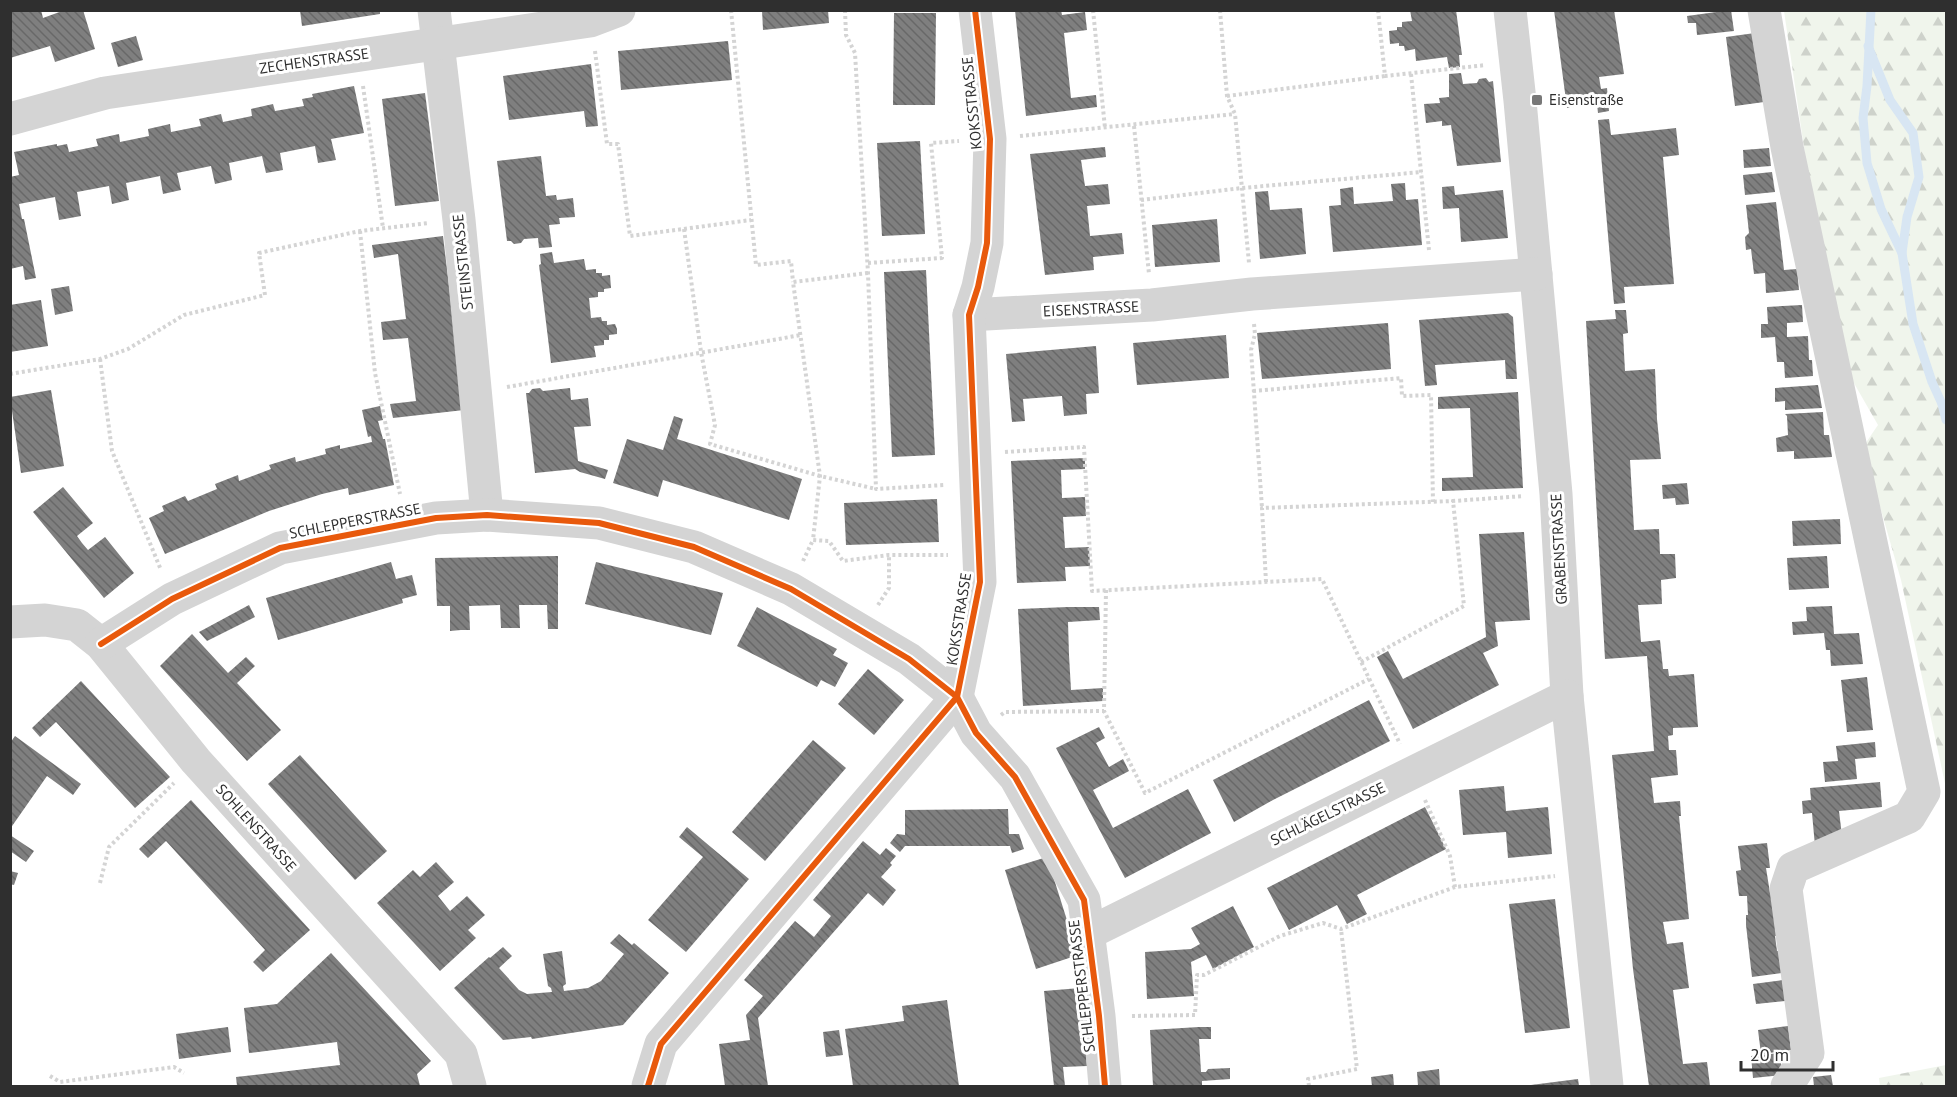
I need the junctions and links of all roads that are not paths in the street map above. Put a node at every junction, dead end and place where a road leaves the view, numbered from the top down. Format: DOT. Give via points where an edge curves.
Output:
graph roads {
  1 [pos="434,10"];
  2 [pos="975,10"];
  3 [pos="1510,10"];
  4 [pos="1764,10"];
  5 [pos="605,16"];
  6 [pos="440,42"];
  7 [pos="10,119"];
  8 [pos="1536,274"];
  9 [pos="969,315"];
  10 [pos="487,515"];
  11 [pos="10,622"];
  12 [pos="101,644"];
  13 [pos="1567,696"];
  14 [pos="957,697"];
  15 [pos="1089,933"];
  16 [pos="470,1086"];
  17 [pos="648,1086"];
  18 [pos="1105,1086"];
  19 [pos="1607,1086"];
  20 [pos="1787,1086"];
  1 -- 6 [label="street, STEINSTRASSE"];
  2 -- 9 [label="street, KOKSSTRASSE" via="990,139 987,243"];
  3 -- 8 [label="street, GRABENSTRASSE"];
  4 -- 20 [label="street" via="1787,147 1924,792 1909,817 1793,868 1786,889 1808,1053"];
  5 -- 6 [label="street, ZECHENSTRASSE"];
  6 -- 7 [label="street, ZECHENSTRASSE" via="105,93"];
  6 -- 10 [label="street, STEINSTRASSE"];
  8 -- 9 [label="street, EISENSTRASSE" via="1152,305"];
  8 -- 13 [label="street, GRABENSTRASSE" via="1556,494"];
  9 -- 14 [label="street, KOKSSTRASSE" via="980,582"];
  10 -- 12 [label="street, SCHLEPPERSTRASSE" via="436,518 280,548 172,598"];
  10 -- 14 [label="street, SCHLEPPERSTRASSE" via="599,523 694,547 791,589 909,659"];
  11 -- 12 [label="street, SOHLENSTRASSE" via="45,620 77,625"];
  12 -- 16 [label="street, SOHLENSTRASSE" via="196,761 461,1054"];
  13 -- 15 [label="street, SCHLÄGELSTRASSE"];
  13 -- 19 [label="street, GRABENSTRASSE"];
  14 -- 15 [label="street, SCHLEPPERSTRASSE" via="976,733 1015,777 1078,889 1084,900"];
  14 -- 17 [label="street, KOKSSTRASSE" via="661,1044"];
  15 -- 18 [label="street, SCHLEPPERSTRASSE"];
}
